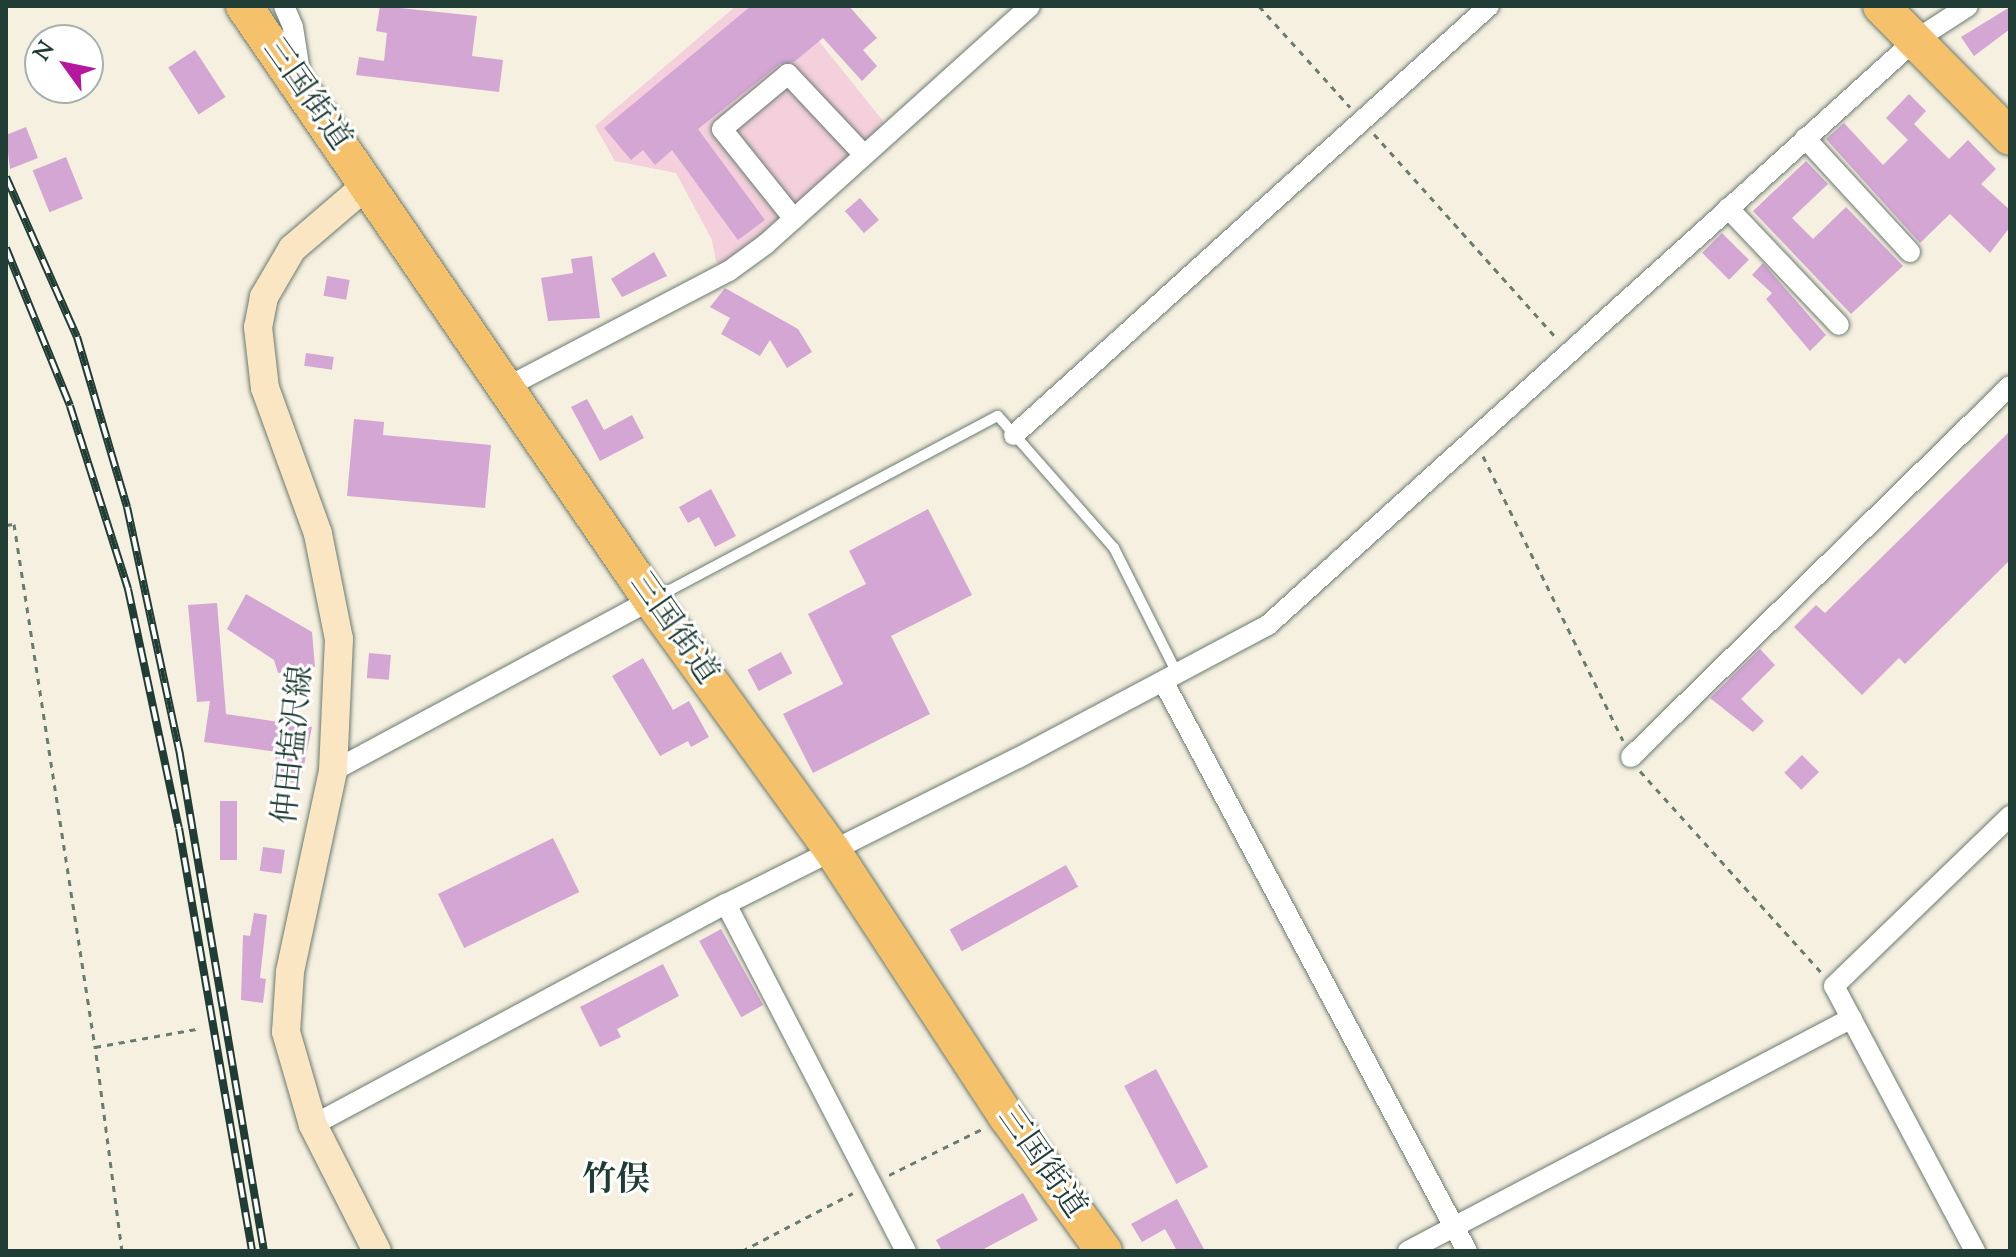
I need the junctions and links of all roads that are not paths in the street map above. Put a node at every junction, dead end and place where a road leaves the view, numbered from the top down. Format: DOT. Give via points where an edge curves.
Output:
graph roads {
  1 [pos="244,6"];
  2 [pos="284,6"];
  3 [pos="1030,6"];
  4 [pos="1489,6"];
  5 [pos="1881,6"];
  6 [pos="1968,6"];
  7 [pos="1914,41"];
  8 [pos="303,89"];
  9 [pos="2010,137"];
  10 [pos="1805,138"];
  11 [pos="864,155"];
  12 [pos="369,183"];
  13 [pos="1728,208"];
  14 [pos="794,219"];
  15 [pos="1910,252"];
  16 [pos="1839,325"];
  17 [pos="2010,386"];
  18 [pos="507,387"];
  19 [pos="1014,435"];
  20 [pos="651,600"];
  21 [pos="1170,677"];
  22 [pos="1631,757"];
  23 [pos="333,771"];
  24 [pos="2010,816"];
  25 [pos="832,850"];
  26 [pos="726,904"];
  27 [pos="1852,1018"];
  28 [pos="313,1125"];
  29 [pos="1453,1226"];
  30 [pos="377,1251"];
  31 [pos="906,1251"];
  32 [pos="1104,1251"];
  33 [pos="1408,1251"];
  34 [pos="1467,1251"];
  35 [pos="1975,1251"];
  1 -- 8 [label="highway, 三国街道"];
  2 -- 8 [label="street" via="293,27"];
  3 -- 11 [label="street"];
  4 -- 19 [label="street"];
  5 -- 7 [label="highway"];
  6 -- 7 [label="street"];
  7 -- 9 [label="highway"];
  7 -- 10 [label="street"];
  8 -- 12 [label="highway, 三国街道"];
  10 -- 13 [label="street"];
  10 -- 15 [label="street"];
  11 -- 14 [label="street"];
  11 -- 14 [label="street" via="788,74 722,129"];
  12 -- 18 [label="highway, 三国街道"];
  12 -- 23 [label="main road, 仲田塩沢線" via="292,249 270,284 258,327 265,388 306,494 332,587 340,703"];
  13 -- 16 [label="street"];
  13 -- 21 [label="street" via="1268,625"];
  14 -- 18 [label="street" via="729,271"];
  17 -- 22 [label="street"];
  18 -- 20 [label="highway, 三国街道"];
  19 -- 20 [label="lane" via="998,416"];
  19 -- 21 [label="lane" via="1114,548"];
  20 -- 23 [label="street"];
  20 -- 25 [label="highway, 三国街道"];
  21 -- 25 [label="street"];
  21 -- 29 [label="street"];
  23 -- 28 [label="main road, 仲田塩沢線" via="290,972 286,1032"];
  24 -- 27 [label="street" via="1834,986"];
  25 -- 26 [label="street"];
  25 -- 32 [label="highway, 三国街道" via="1007,1117"];
  26 -- 28 [label="street"];
  26 -- 31 [label="street"];
  27 -- 29 [label="street"];
  27 -- 35 [label="street"];
  28 -- 30 [label="main road, 仲田塩沢線"];
  29 -- 33 [label="street"];
  29 -- 34 [label="street"];
}
